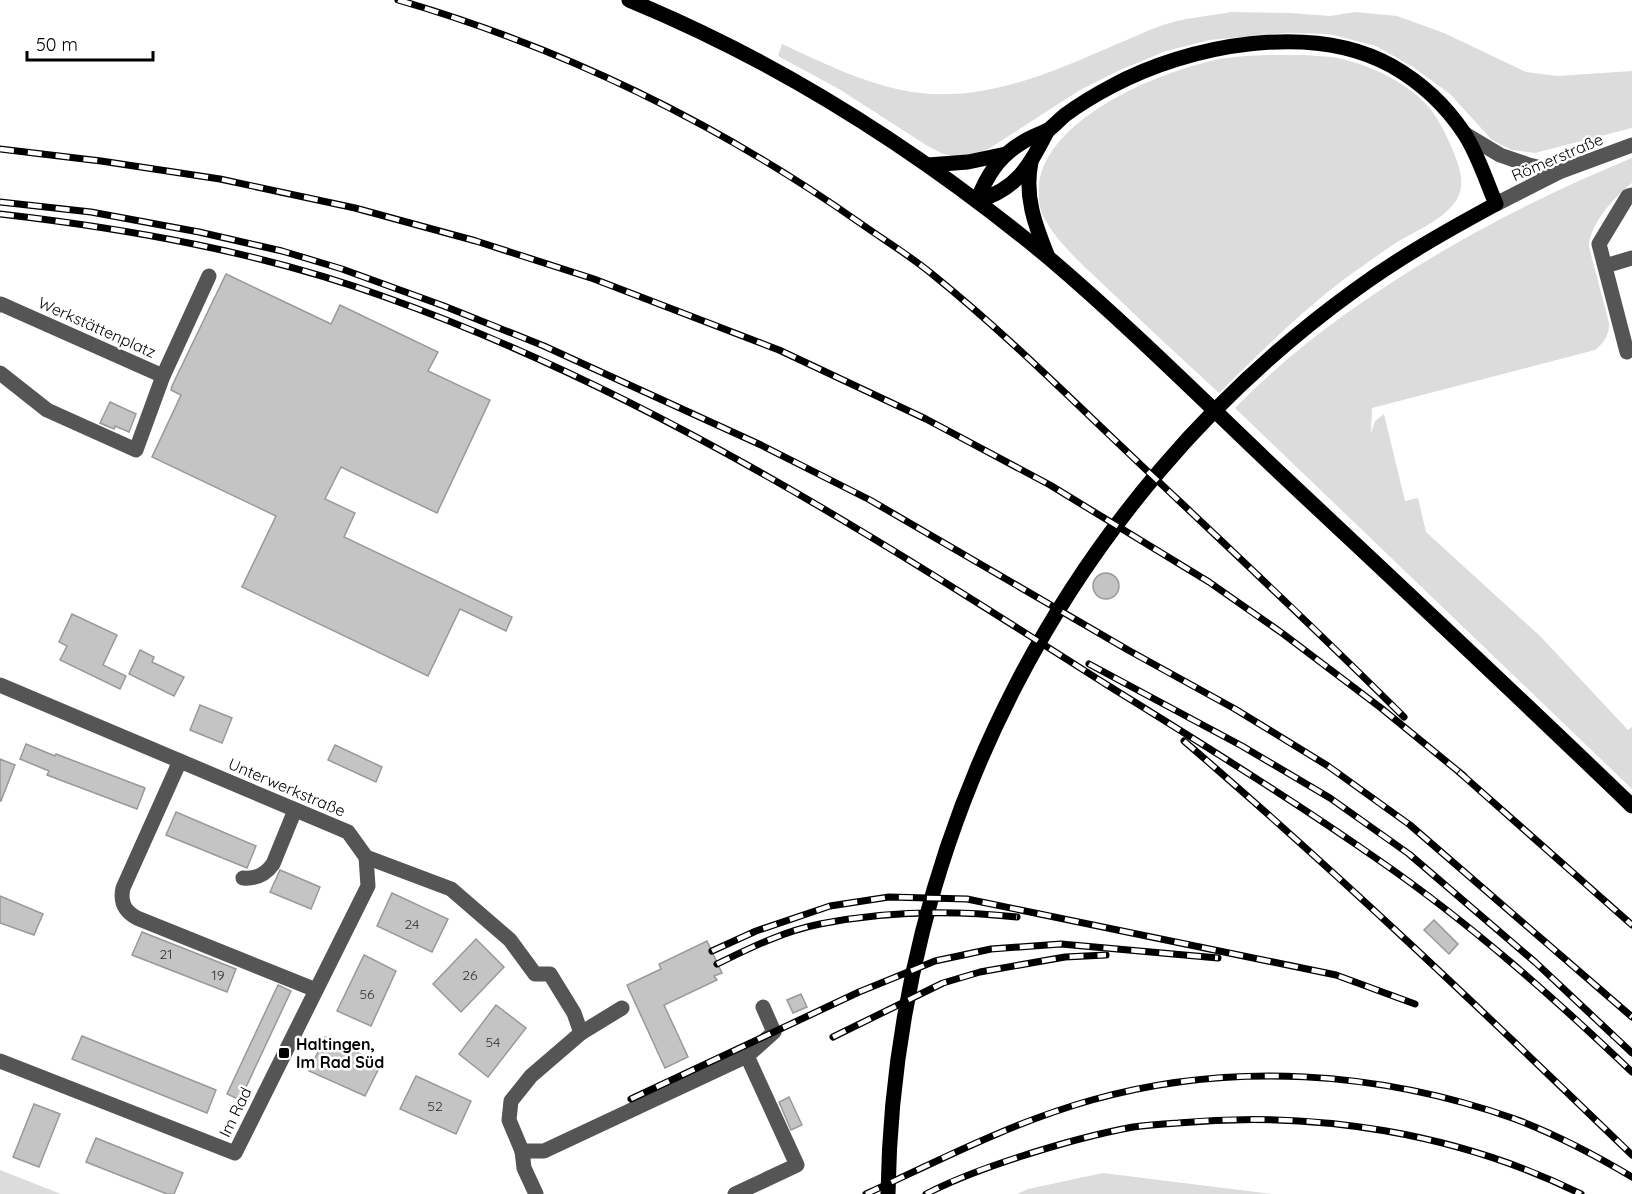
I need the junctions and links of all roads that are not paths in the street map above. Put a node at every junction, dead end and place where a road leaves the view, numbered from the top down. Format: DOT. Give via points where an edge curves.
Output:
graph roads {
  1 [pos="629,0"];
  2 [pos="1048,130"];
  3 [pos="1465,134"];
  4 [pos="1632,145"];
  5 [pos="1006,154"];
  6 [pos="1031,162"];
  7 [pos="928,165"];
  8 [pos="1559,172"];
  9 [pos="1632,195"];
  10 [pos="977,201"];
  11 [pos="1496,204"];
  12 [pos="1048,258"];
  13 [pos="1632,258"];
  14 [pos="1605,266"];
  15 [pos="209,276"];
  16 [pos="0,305"];
  17 [pos="1627,352"];
  18 [pos="0,373"];
  19 [pos="163,376"];
  20 [pos="0,686"];
  21 [pos="180,761"];
  22 [pos="1632,807"];
  23 [pos="294,810"];
  24 [pos="366,857"];
  25 [pos="243,878"];
  26 [pos="316,990"];
  27 [pos="763,1006"];
  28 [pos="622,1008"];
  29 [pos="581,1034"];
  30 [pos="747,1056"];
  31 [pos="0,1061"];
  32 [pos="522,1150"];
  33 [pos="536,1194"];
  34 [pos="735,1194"];
  35 [pos="888,1194"];
  1 -- 7 [label="main road" via="806,87"];
  2 -- 3 [label="main road" via="1089,99 1153,68 1210,51 1284,43 1336,46 1365,53 1392,66 1419,84"];
  2 -- 5 [label="main road"];
  2 -- 6 [label="main road"];
  3 -- 8 [label="street" via="1500,155"];
  3 -- 11 [label="main road"];
  4 -- 8 [label="street, Römerstraße"];
  5 -- 7 [label="main road"];
  5 -- 10 [label="main road" via="985,179"];
  6 -- 10 [label="main road" via="1005,190"];
  6 -- 12 [label="main road" via="1028,199"];
  7 -- 10 [label="main road"];
  8 -- 11 [label="street, Römerstraße"];
  9 -- 14 [label="street" via="1599,244"];
  10 -- 12 [label="main road"];
  11 -- 35 [label="main road" via="1356,289 1233,392 1165,464 1117,524 1054,616 999,717 951,833 922,930 894,1080"];
  12 -- 22 [label="main road"];
  13 -- 14 [label="street"];
  14 -- 17 [label="street"];
  15 -- 19 [label="street"];
  16 -- 19 [label="street, Werkstättenplatz"];
  18 -- 19 [label="street, Werkstättenplatz" via="47,410 136,450"];
  20 -- 21 [label="street, Unterwerkstraße"];
  21 -- 23 [label="street, Unterwerkstraße"];
  21 -- 26 [label="street" via="123,888 125,909 136,918"];
  23 -- 24 [label="street, Unterwerkstraße" via="348,832"];
  23 -- 25 [label="street" via="268,871"];
  24 -- 26 [label="street, Im Rad" via="368,886"];
  24 -- 29 [label="street" via="451,889 510,940 535,974 550,974 574,1013"];
  26 -- 31 [label="street, Im Rad" via="235,1153"];
  27 -- 30 [label="street" via="774,1032"];
  28 -- 29 [label="street"];
  29 -- 32 [label="street" via="531,1076 511,1101 510,1120"];
  30 -- 32 [label="street" via="544,1151"];
  30 -- 34 [label="street" via="797,1165"];
  32 -- 33 [label="street" via="524,1168"];
}
